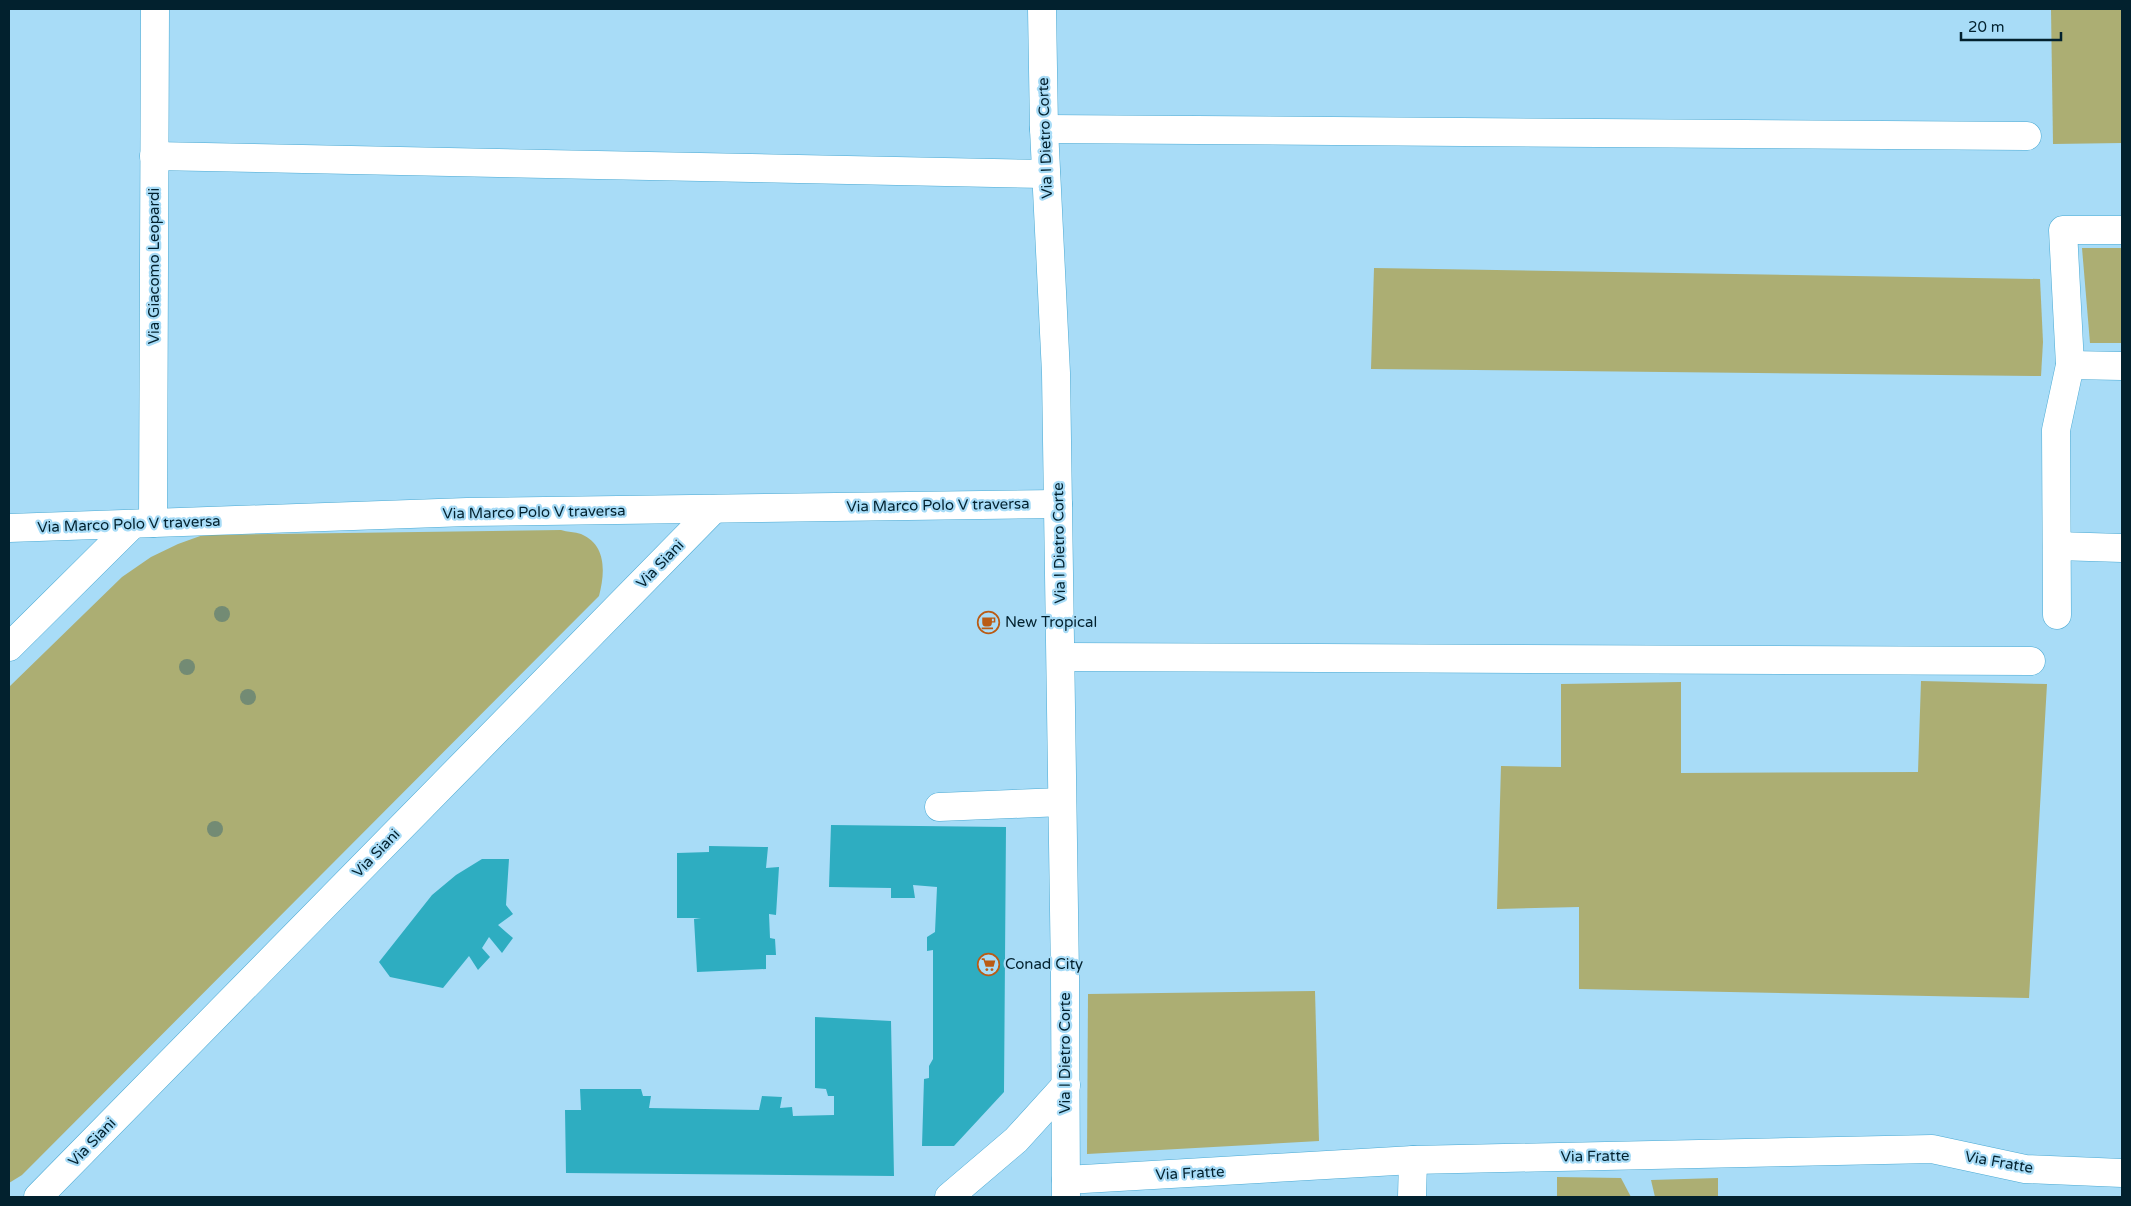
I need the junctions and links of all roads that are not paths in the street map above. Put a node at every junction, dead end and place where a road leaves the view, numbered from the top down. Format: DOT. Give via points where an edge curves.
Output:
graph roads {
  1 [pos="155,9"];
  2 [pos="1042,9"];
  3 [pos="1044,129"];
  4 [pos="2027,136"];
  5 [pos="154,156"];
  6 [pos="1046,174"];
  7 [pos="2122,230"];
  8 [pos="2070,365"];
  9 [pos="2122,366"];
  10 [pos="1058,504"];
  11 [pos="714,509"];
  12 [pos="143,524"];
  13 [pos="9,528"];
  14 [pos="2057,546"];
  15 [pos="2122,548"];
  16 [pos="2057,615"];
  17 [pos="9,647"];
  18 [pos="1061,657"];
  19 [pos="2031,661"];
  20 [pos="1062,802"];
  21 [pos="939,807"];
  22 [pos="1066,1086"];
  23 [pos="1412,1160"];
  24 [pos="2122,1173"];
  25 [pos="1066,1189"];
  26 [pos="38,1197"];
  27 [pos="949,1197"];
  28 [pos="1412,1197"];
  1 -- 5 [label="street, Via Giacomo Leopardi"];
  2 -- 3 [label="street, Via I Dietro Corte"];
  3 -- 4 [label="street"];
  3 -- 6 [label="street, Via I Dietro Corte"];
  5 -- 6 [label="street"];
  5 -- 12 [label="street, Via Giacomo Leopardi"];
  6 -- 10 [label="street, Via I Dietro Corte" via="1056,373"];
  7 -- 8 [label="street" via="2064,230"];
  8 -- 9 [label="street"];
  8 -- 14 [label="street" via="2056,430"];
  10 -- 11 [label="street, Via Marco Polo V traversa"];
  10 -- 18 [label="street, Via I Dietro Corte"];
  11 -- 12 [label="street, Via Marco Polo V traversa" via="467,512"];
  11 -- 26 [label="street, Via Siani"];
  12 -- 13 [label="street, Via Marco Polo V traversa"];
  12 -- 17 [label="street"];
  14 -- 15 [label="street"];
  14 -- 16 [label="street"];
  18 -- 19 [label="street"];
  18 -- 20 [label="street, Via I Dietro Corte"];
  20 -- 21 [label="street"];
  20 -- 22 [label="street, Via I Dietro Corte"];
  22 -- 25 [label="street, Via I Dietro Corte"];
  22 -- 27 [label="street" via="1016,1140"];
  23 -- 24 [label="street, Via Fratte" via="1932,1149 2025,1169"];
  23 -- 25 [label="street, Via Fratte"];
  23 -- 28 [label="street"];
}
